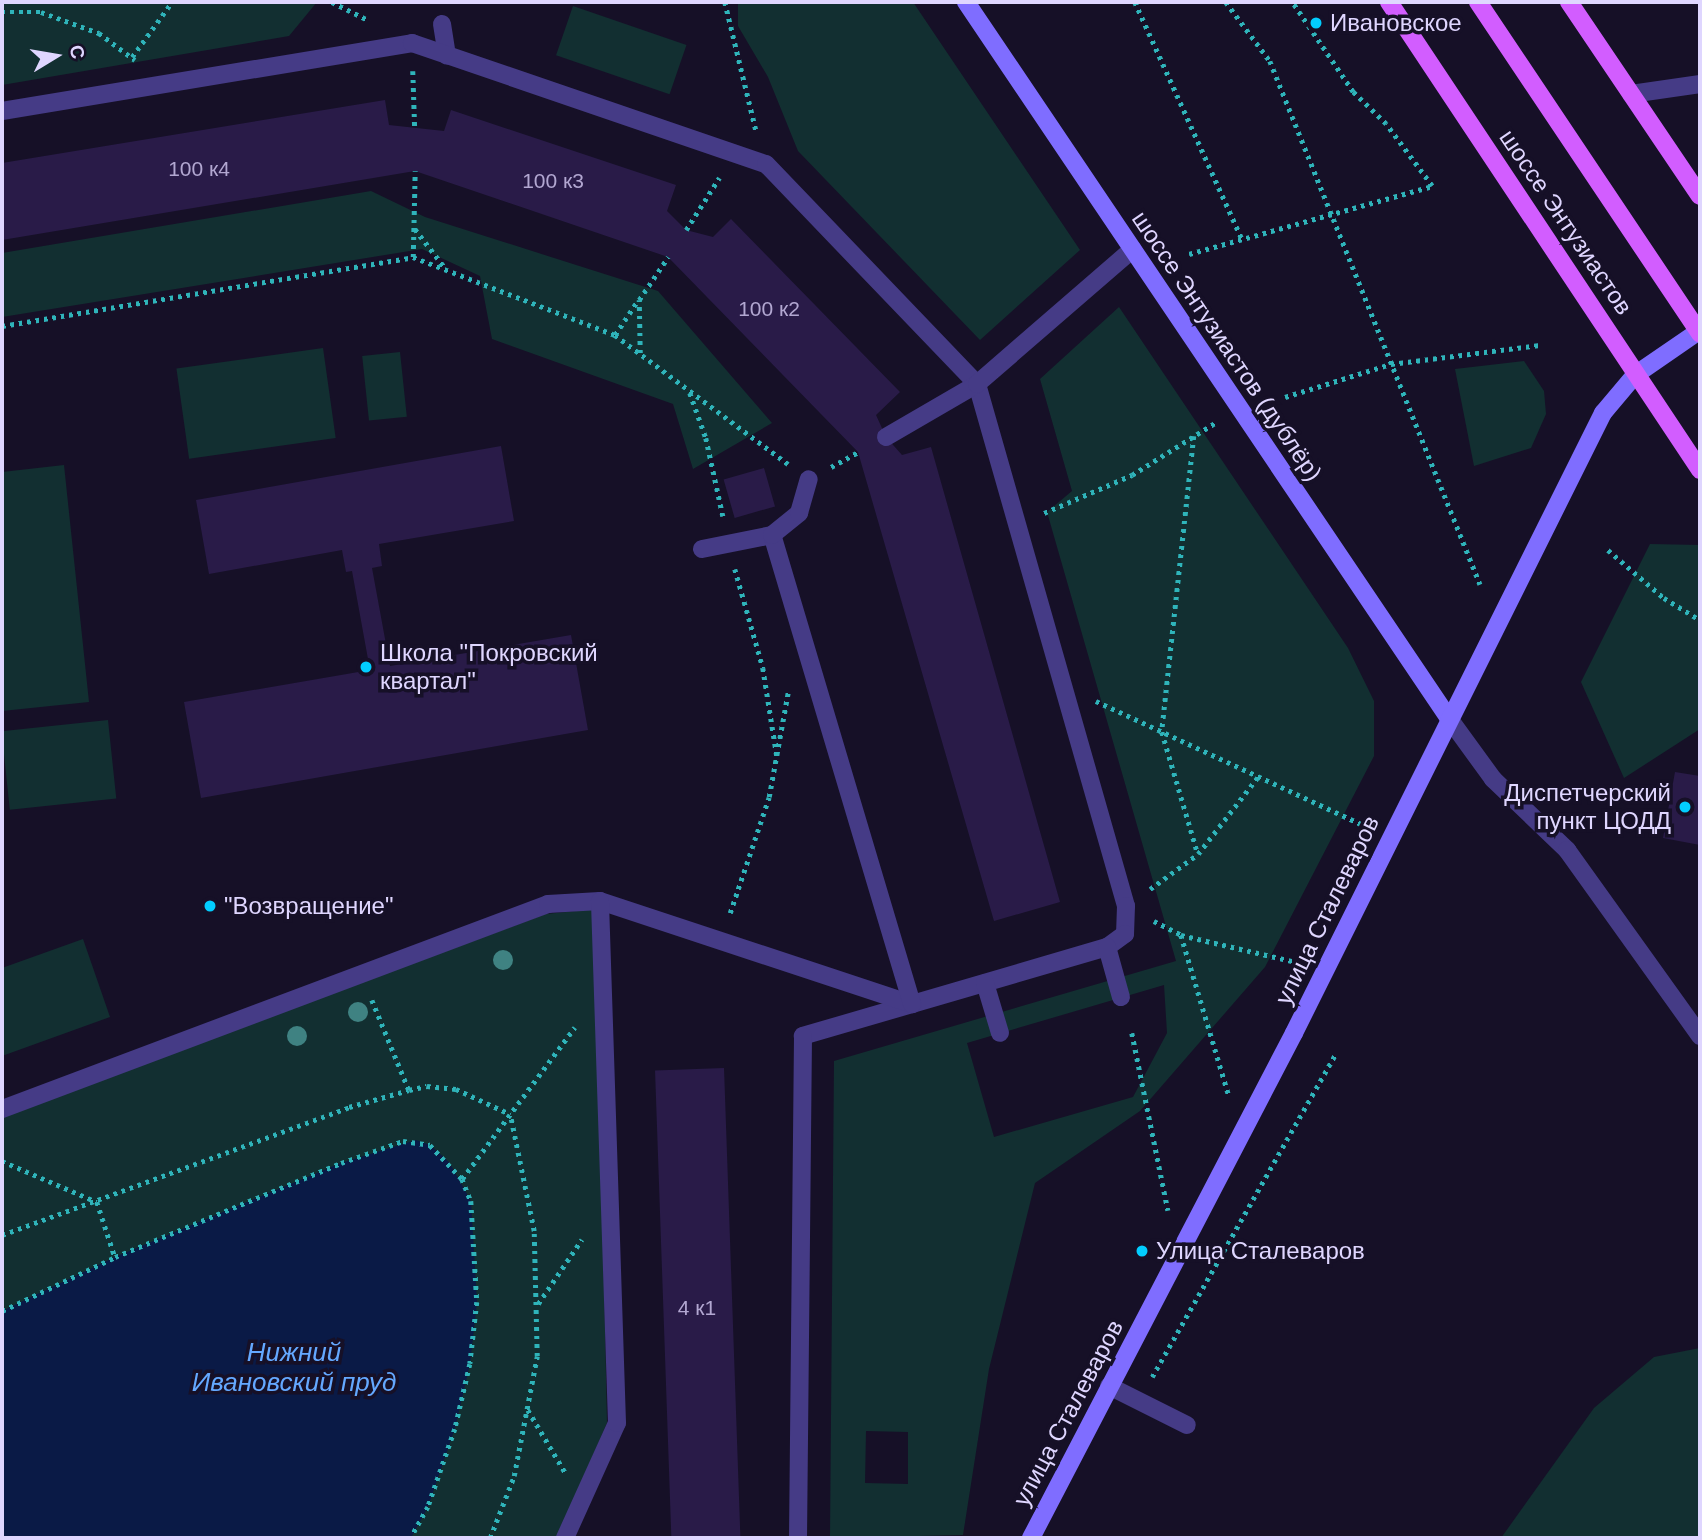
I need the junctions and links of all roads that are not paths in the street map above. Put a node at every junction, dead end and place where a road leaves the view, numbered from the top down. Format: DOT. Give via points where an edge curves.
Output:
graph roads {
  1 [pos="966,2"];
  2 [pos="1389,2"];
  3 [pos="1478,2"];
  4 [pos="1569,2"];
  5 [pos="442,24"];
  6 [pos="447,56"];
  7 [pos="1700,84"];
  8 [pos="1631,94"];
  9 [pos="2,111"];
  10 [pos="1700,196"];
  11 [pos="1133,249"];
  12 [pos="1700,332"];
  13 [pos="1635,375"];
  14 [pos="976,384"];
  15 [pos="886,437"];
  16 [pos="1700,470"];
  17 [pos="809,479"];
  18 [pos="772,536"];
  19 [pos="702,549"];
  20 [pos="1448,717"];
  21 [pos="600,901"];
  22 [pos="1107,947"];
  23 [pos="985,983"];
  24 [pos="1121,997"];
  25 [pos="912,1004"];
  26 [pos="1000,1033"];
  27 [pos="1700,1036"];
  28 [pos="2,1108"];
  29 [pos="1109,1386"];
  30 [pos="1188,1425"];
  31 [pos="565,1538"];
  32 [pos="797,1538"];
  33 [pos="1031,1538"];
  1 -- 11 [label="main road, шоссе Энтузиастов (дублёр)"];
  2 -- 13 [label="main road, шоссе Энтузиастов"];
  3 -- 12 [label="main road, шоссе Энтузиастов"];
  4 -- 8 [label="main road"];
  5 -- 6 [label="lane"];
  6 -- 9 [label="lane" via="412,43"];
  6 -- 14 [label="lane" via="766,164"];
  7 -- 8 [label="lane"];
  8 -- 10 [label="main road"];
  11 -- 14 [label="lane"];
  11 -- 20 [label="main road, шоссе Энтузиастов (дублёр)"];
  12 -- 13 [label="main road, улица Сталеваров"];
  13 -- 16 [label="main road, шоссе Энтузиастов"];
  13 -- 20 [label="main road, улица Сталеваров" via="1603,413"];
  14 -- 15 [label="lane"];
  14 -- 22 [label="lane" via="1126,906 1125,934"];
  17 -- 18 [label="lane" via="799,513"];
  18 -- 19 [label="lane"];
  18 -- 25 [label="lane"];
  20 -- 27 [label="lane" via="1493,779 1567,850"];
  20 -- 29 [label="main road, улица Сталеваров" via="1294,1033"];
  21 -- 25 [label="lane"];
  21 -- 28 [label="lane" via="548,904"];
  21 -- 31 [label="lane" via="617,1423"];
  22 -- 23 [label="lane"];
  22 -- 24 [label="lane"];
  23 -- 25 [label="lane"];
  23 -- 26 [label="lane"];
  25 -- 32 [label="lane" via="803,1036"];
  29 -- 30 [label="lane"];
  29 -- 33 [label="main road, улица Сталеваров"];
}
